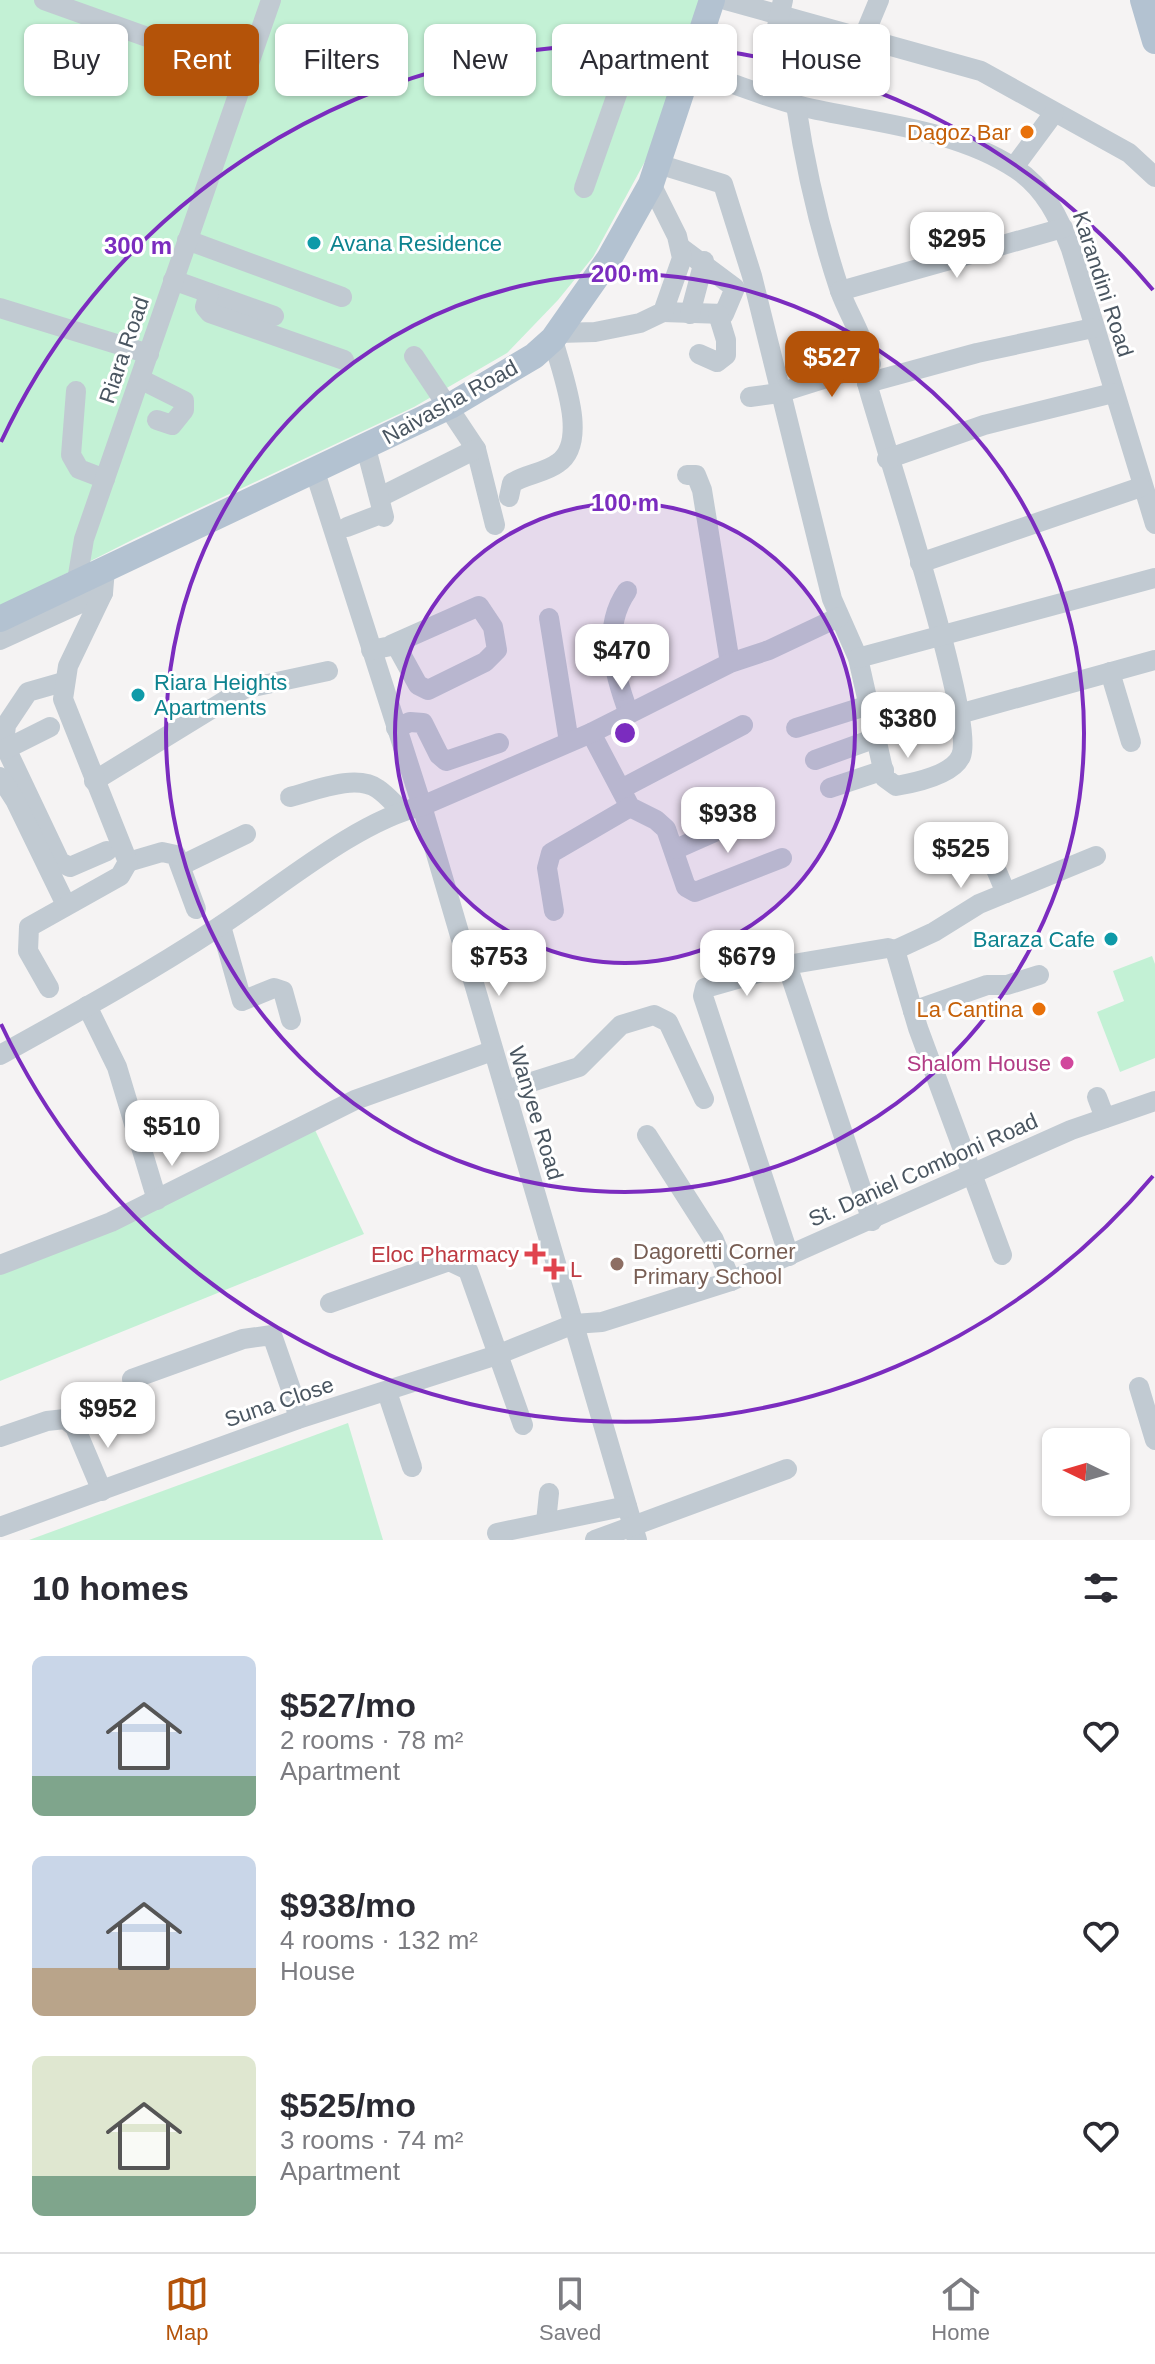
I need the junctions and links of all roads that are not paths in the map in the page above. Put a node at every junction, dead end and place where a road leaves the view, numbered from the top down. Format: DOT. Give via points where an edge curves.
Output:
graph roads {
  1 [pos="44,0"];
  2 [pos="271,0"];
  3 [pos="712,0"];
  4 [pos="726,0"];
  5 [pos="879,0"];
  6 [pos="1143,0"];
  7 [pos="783,8"];
  8 [pos="704,24"];
  9 [pos="829,24"];
  10 [pos="869,24"];
  11 [pos="259,33"];
  12 [pos="144,36"];
  13 [pos="1155,41"];
  14 [pos="890,44"];
  15 [pos="237,96"];
  16 [pos="616,96"];
  17 [pos="680,96"];
  18 [pos="770,96"];
  19 [pos="796,105"];
  20 [pos="1054,113"];
  21 [pos="1014,167"];
  22 [pos="654,174"];
  23 [pos="1155,175"];
  24 [pos="584,188"];
  25 [pos="1063,228"];
  26 [pos="187,240"];
  27 [pos="680,247"];
  28 [pos="704,261"];
  29 [pos="173,280"];
  30 [pos="840,291"];
  31 [pos="209,293"];
  32 [pos="342,297"];
  33 [pos="0,308"];
  34 [pos="663,312"];
  35 [pos="690,314"];
  36 [pos="718,314"];
  37 [pos="274,316"];
  38 [pos="1093,328"];
  39 [pos="556,336"];
  40 [pos="149,354"];
  41 [pos="699,354"];
  42 [pos="414,356"];
  43 [pos="344,360"];
  44 [pos="869,373"];
  45 [pos="140,379"];
  46 [pos="76,391"];
  47 [pos="779,393"];
  48 [pos="1113,393"];
  49 [pos="750,397"];
  50 [pos="450,406"];
  51 [pos="157,420"];
  52 [pos="366,448"];
  53 [pos="476,449"];
  54 [pos="887,459"];
  55 [pos="315,472"];
  56 [pos="687,475"];
  57 [pos="105,479"];
  58 [pos="1141,487"];
  59 [pos="380,497"];
  60 [pos="509,497"];
  61 [pos="1155,524"];
  62 [pos="495,525"];
  63 [pos="347,527"];
  64 [pos="920,563"];
  65 [pos="1155,578"];
  66 [pos="77,581"];
  67 [pos="104,581"];
  68 [pos="627,591"];
  69 [pos="839,617"];
  70 [pos="549,618"];
  71 [pos="0,619"];
  72 [pos="942,636"];
  73 [pos="0,640"];
  74 [pos="381,648"];
  75 [pos="858,658"];
  76 [pos="1155,660"];
  77 [pos="730,663"];
  78 [pos="328,671"];
  79 [pos="1110,672"];
  80 [pos="63,682"];
  81 [pos="869,705"];
  82 [pos="629,714"];
  83 [pos="959,714"];
  84 [pos="743,725"];
  85 [pos="50,727"];
  86 [pos="396,728"];
  87 [pos="796,728"];
  88 [pos="591,733"];
  89 [pos="876,738"];
  90 [pos="569,742"];
  91 [pos="1131,742"];
  92 [pos="499,743"];
  93 [pos="6,749"];
  94 [pos="815,760"];
  95 [pos="884,770"];
  96 [pos="0,777"];
  97 [pos="94,781"];
  98 [pos="830,788"];
  99 [pos="290,797"];
  100 [pos="625,798"];
  101 [pos="412,808"];
  102 [pos="764,810"];
  103 [pos="246,834"];
  104 [pos="981,834"];
  105 [pos="676,849"];
  106 [pos="107,851"];
  107 [pos="1096,856"];
  108 [pos="782,858"];
  109 [pos="128,862"];
  110 [pos="182,865"];
  111 [pos="1006,893"];
  112 [pos="66,905"];
  113 [pos="196,909"];
  114 [pos="554,911"];
  115 [pos="221,926"];
  116 [pos="895,950"];
  117 [pos="787,965"];
  118 [pos="1039,975"];
  119 [pos="49,988"];
  120 [pos="87,1006"];
  121 [pos="913,1011"];
  122 [pos="291,1020"];
  123 [pos="492,1051"];
  124 [pos="0,1055"];
  125 [pos="506,1090"];
  126 [pos="1097,1097"];
  127 [pos="704,1099"];
  128 [pos="1155,1101"];
  129 [pos="1105,1118"];
  130 [pos="647,1135"];
  131 [pos="972,1175"];
  132 [pos="157,1200"];
  133 [pos="872,1221"];
  134 [pos="1002,1255"];
  135 [pos="789,1256"];
  136 [pos="0,1265"];
  137 [pos="731,1281"];
  138 [pos="330,1303"];
  139 [pos="574,1324"];
  140 [pos="497,1355"];
  141 [pos="132,1379"];
  142 [pos="1139,1387"];
  143 [pos="387,1392"];
  144 [pos="298,1419"];
  145 [pos="523,1425"];
  146 [pos="0,1437"];
  147 [pos="1155,1440"];
  148 [pos="412,1467"];
  149 [pos="787,1469"];
  150 [pos="102,1491"];
  151 [pos="549,1493"];
  152 [pos="627,1506"];
  153 [pos="546,1522"];
  154 [pos="0,1527"];
  155 [pos="497,1533"];
  156 [pos="635,1534"];
  157 [pos="595,1540"];
  1 -- 12 [label="street"];
  2 -- 11 [label="street, Riara Road"];
  3 -- 8 [label="main road, Naivasha Road"];
  4 -- 7 [label="street"];
  5 -- 10 [label="street"];
  6 -- 13 [label="main road"];
  7 -- 9 [label="street"];
  14 -- 20 [label="street" via="981,71"];
  15 -- 26 [label="street, Riara Road"];
  16 -- 24 [label="street"];
  17 -- 22 [label="main road, Naivasha Road"];
  18 -- 19 [label="street, Karandini Road"];
  19 -- 21 [label="street, Karandini Road" via="956,141"];
  19 -- 30 [label="street"];
  20 -- 21 [label="street"];
  20 -- 23 [label="street" via="1129,153"];
  21 -- 25 [label="street, Karandini Road" via="1039,189"];
  22 -- 27 [label="street"];
  22 -- 39 [label="main road, Naivasha Road" via="609,259"];
  22 -- 47 [label="street" via="723,184 752,276"];
  25 -- 30 [label="street"];
  25 -- 38 [label="street, Karandini Road"];
  26 -- 29 [label="street, Riara Road"];
  26 -- 32 [label="street"];
  27 -- 28 [label="street"];
  27 -- 34 [label="street" via="682,258"];
  28 -- 35 [label="street"];
  28 -- 36 [label="street" via="735,288 728,310"];
  29 -- 31 [label="street"];
  29 -- 40 [label="street, Riara Road"];
  30 -- 44 [label="street"];
  31 -- 37 [label="street"];
  31 -- 43 [label="street" via="205,307 210,313"];
  33 -- 40 [label="street"];
  34 -- 35 [label="street"];
  34 -- 39 [label="street" via="640,323"];
  35 -- 36 [label="street"];
  36 -- 41 [label="street" via="726,355 717,362"];
  38 -- 44 [label="street"];
  38 -- 48 [label="street, Karandini Road"];
  39 -- 50 [label="main road, Naivasha Road" via="534,356"];
  39 -- 60 [label="street" via="574,446 558,464 512,483"];
  40 -- 45 [label="street, Riara Road"];
  42 -- 50 [label="street"];
  44 -- 47 [label="street"];
  44 -- 54 [label="street"];
  45 -- 51 [label="street" via="184,401 184,410 172,425"];
  45 -- 57 [label="street, Riara Road"];
  46 -- 57 [label="street" via="71,455 79,469"];
  47 -- 49 [label="street"];
  47 -- 69 [label="street"];
  48 -- 54 [label="street" via="984,425"];
  48 -- 58 [label="street, Karandini Road"];
  50 -- 52 [label="main road, Naivasha Road"];
  50 -- 53 [label="street"];
  52 -- 55 [label="main road, Naivasha Road"];
  52 -- 59 [label="street"];
  53 -- 59 [label="street"];
  53 -- 62 [label="street"];
  54 -- 64 [label="street"];
  55 -- 67 [label="main road, Naivasha Road"];
  55 -- 74 [label="street, Wanyee Road"];
  56 -- 77 [label="street" via="696,475 702,490"];
  57 -- 66 [label="street, Riara Road" via="84,539"];
  58 -- 61 [label="street, Karandini Road"];
  58 -- 64 [label="street"];
  59 -- 63 [label="street" via="384,517"];
  64 -- 72 [label="street"];
  65 -- 72 [label="street"];
  66 -- 67 [label="main road, Naivasha Road"];
  66 -- 71 [label="main road, Naivasha Road"];
  67 -- 73 [label="street"];
  67 -- 80 [label="street"];
  68 -- 82 [label="street" via="613,617 612,645 615,678"];
  69 -- 75 [label="street"];
  69 -- 77 [label="street"];
  70 -- 90 [label="street"];
  72 -- 75 [label="street"];
  72 -- 83 [label="street"];
  74 -- 74 [label="street" via="400,648 418,685 428,690 485,662 497,650 493,627 479,606"];
  74 -- 86 [label="street, Wanyee Road"];
  75 -- 81 [label="street"];
  76 -- 79 [label="street"];
  77 -- 82 [label="street"];
  78 -- 97 [label="street" via="244,689"];
  79 -- 83 [label="street"];
  79 -- 91 [label="street"];
  80 -- 93 [label="street" via="28,692 6,725"];
  80 -- 97 [label="street" via="64,710"];
  81 -- 87 [label="street"];
  81 -- 89 [label="street"];
  82 -- 88 [label="street"];
  83 -- 95 [label="street" via="963,746 955,764 896,786 890,785"];
  84 -- 100 [label="street"];
  85 -- 93 [label="street"];
  86 -- 92 [label="street" via="421,722 446,761"];
  86 -- 101 [label="street, Wanyee Road"];
  88 -- 90 [label="street"];
  88 -- 100 [label="street"];
  89 -- 94 [label="street"];
  89 -- 95 [label="street"];
  90 -- 101 [label="street"];
  93 -- 106 [label="street" via="60,862 70,867"];
  95 -- 98 [label="street"];
  96 -- 112 [label="street"];
  97 -- 109 [label="street"];
  99 -- 101 [label="street" via="367,784"];
  100 -- 105 [label="street" via="663,824"];
  100 -- 114 [label="street" via="551,853 547,868"];
  101 -- 115 [label="street" via="337,847"];
  101 -- 123 [label="street, Wanyee Road"];
  102 -- 105 [label="street"];
  103 -- 110 [label="street"];
  104 -- 111 [label="street"];
  105 -- 108 [label="street" via="683,883 695,892"];
  107 -- 111 [label="street"];
  109 -- 110 [label="street" via="169,852"];
  109 -- 112 [label="street" via="120,876"];
  110 -- 113 [label="street"];
  111 -- 116 [label="street"];
  112 -- 119 [label="street" via="36,920 27,933 28,951"];
  115 -- 120 [label="street"];
  115 -- 122 [label="street" via="242,1001 274,988 283,991"];
  116 -- 117 [label="street"];
  116 -- 121 [label="street"];
  117 -- 133 [label="street"];
  117 -- 135 [label="street" via="719,982 705,988 703,996"];
  118 -- 121 [label="street" via="987,985"];
  120 -- 124 [label="street"];
  120 -- 132 [label="street" via="117,1067"];
  121 -- 131 [label="street"];
  123 -- 125 [label="street, Wanyee Road"];
  123 -- 132 [label="street" via="355,1100"];
  125 -- 127 [label="street" via="579,1067 621,1025 654,1015 668,1022"];
  125 -- 139 [label="street, Wanyee Road"];
  126 -- 129 [label="street"];
  128 -- 129 [label="street, St. Daniel Comboni Road"];
  129 -- 131 [label="street, St. Daniel Comboni Road"];
  130 -- 137 [label="street" via="714,1240"];
  131 -- 133 [label="street, St. Daniel Comboni Road"];
  131 -- 134 [label="street"];
  132 -- 136 [label="street"];
  133 -- 135 [label="street, St. Daniel Comboni Road"];
  135 -- 137 [label="street, St. Daniel Comboni Road"];
  137 -- 139 [label="street, St. Daniel Comboni Road" via="602,1322"];
  138 -- 140 [label="street" via="449,1261 468,1270"];
  139 -- 140 [label="street, Suna Close"];
  139 -- 152 [label="street, Wanyee Road"];
  140 -- 143 [label="street, Suna Close"];
  140 -- 145 [label="street"];
  141 -- 144 [label="street" via="243,1339 272,1335"];
  142 -- 147 [label="street"];
  143 -- 144 [label="street, Suna Close"];
  143 -- 148 [label="street"];
  144 -- 150 [label="street, Suna Close"];
  146 -- 150 [label="street" via="65,1419 75,1427"];
  149 -- 156 [label="street"];
  150 -- 154 [label="street, Suna Close"];
  151 -- 153 [label="street"];
  152 -- 153 [label="street"];
  152 -- 156 [label="street, Wanyee Road"];
  153 -- 155 [label="street"];
  156 -- 157 [label="street"];
}
